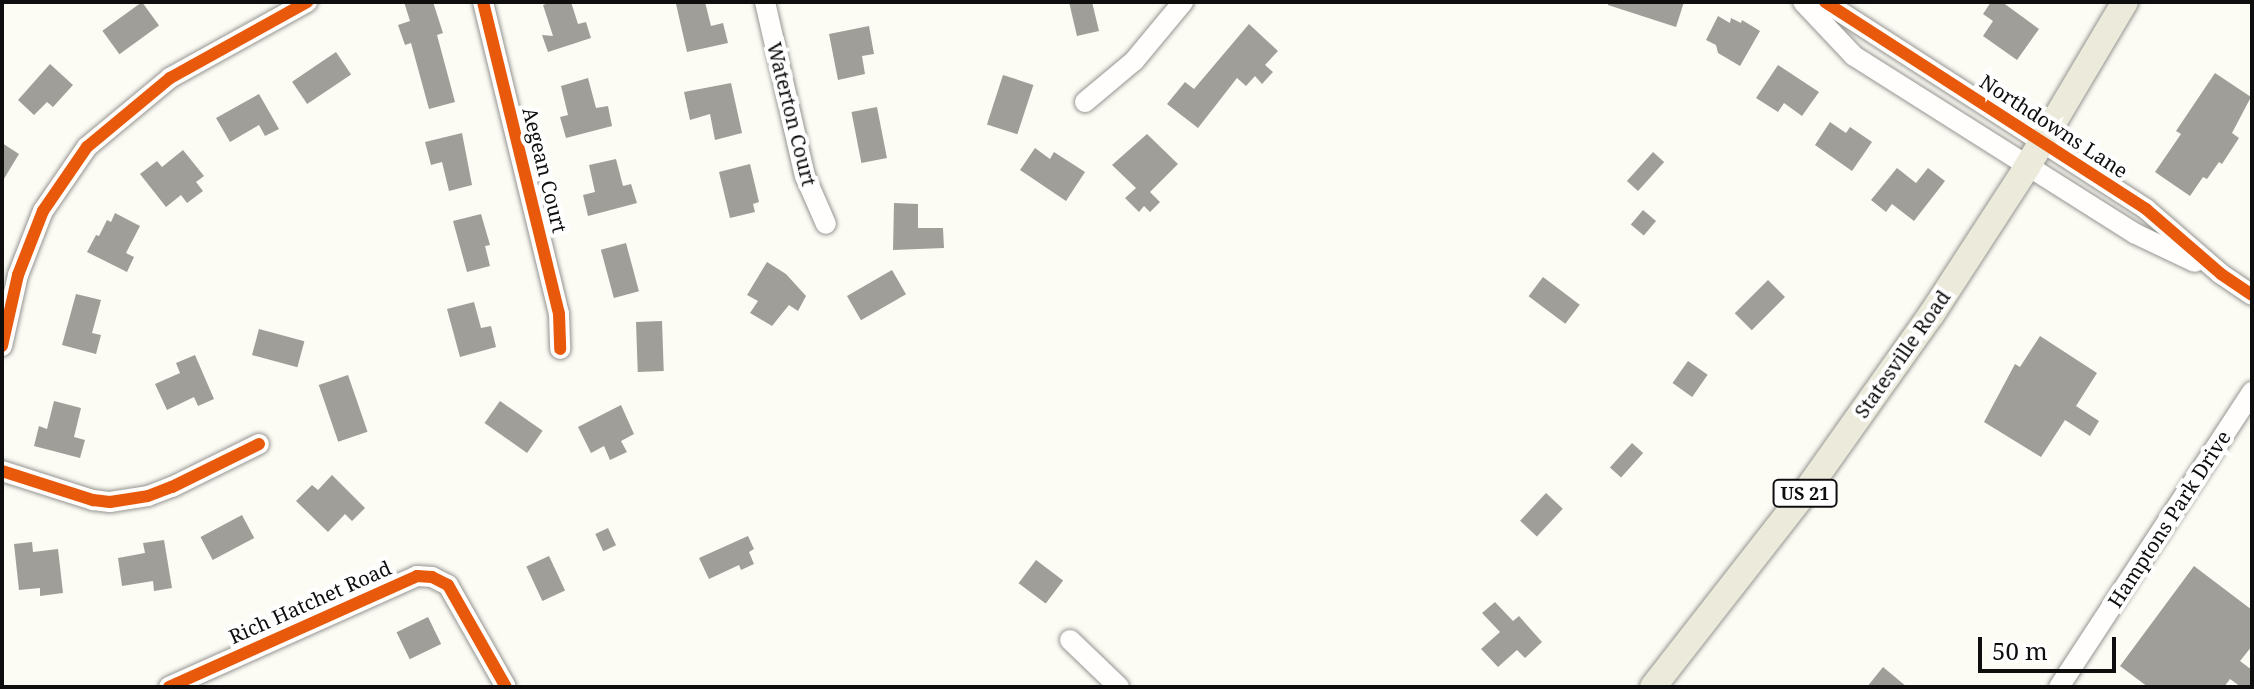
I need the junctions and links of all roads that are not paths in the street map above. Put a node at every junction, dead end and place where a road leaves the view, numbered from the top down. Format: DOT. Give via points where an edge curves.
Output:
graph roads {
  1 [pos="307,2"];
  2 [pos="483,2"];
  3 [pos="765,2"];
  4 [pos="1803,2"];
  5 [pos="1825,2"];
  6 [pos="2125,2"];
  7 [pos="1181,3"];
  8 [pos="1085,102"];
  9 [pos="2041,144"];
  10 [pos="2027,167"];
  11 [pos="826,224"];
  12 [pos="2221,274"];
  13 [pos="2252,295"];
  14 [pos="2,346"];
  15 [pos="560,349"];
  16 [pos="2252,392"];
  17 [pos="259,444"];
  18 [pos="2,471"];
  19 [pos="1070,640"];
  20 [pos="169,687"];
  21 [pos="506,687"];
  22 [pos="1119,687"];
  23 [pos="1653,687"];
  24 [pos="2059,687"];
  1 -- 14 [label="street" via="170,78 87,147 43,211 18,275"];
  2 -- 15 [label="street, Aegean Court" via="559,314"];
  3 -- 11 [label="street, Waterton Court" via="805,176"];
  4 -- 10 [label="street, Northdowns Lane" via="1854,56"];
  5 -- 9 [label="street, Northdowns Lane"];
  6 -- 9 [label="main road, Statesville Road / US 21"];
  7 -- 8 [label="street" via="1128,68"];
  9 -- 10 [label="main road, Statesville Road / US 21"];
  9 -- 12 [label="street, Northdowns Lane" via="2146,209"];
  10 -- 12 [label="street, Northdowns Lane" via="2136,234"];
  10 -- 23 [label="main road, Statesville Road / US 21" via="1809,487"];
  12 -- 13 [label="street, Northdowns Lane"];
  16 -- 24 [label="street, Hamptons Park Drive"];
  17 -- 18 [label="street" via="172,487 110,502"];
  19 -- 22 [label="street"];
  20 -- 21 [label="street, Rich Hatchet Road" via="417,576 448,585"];
}
